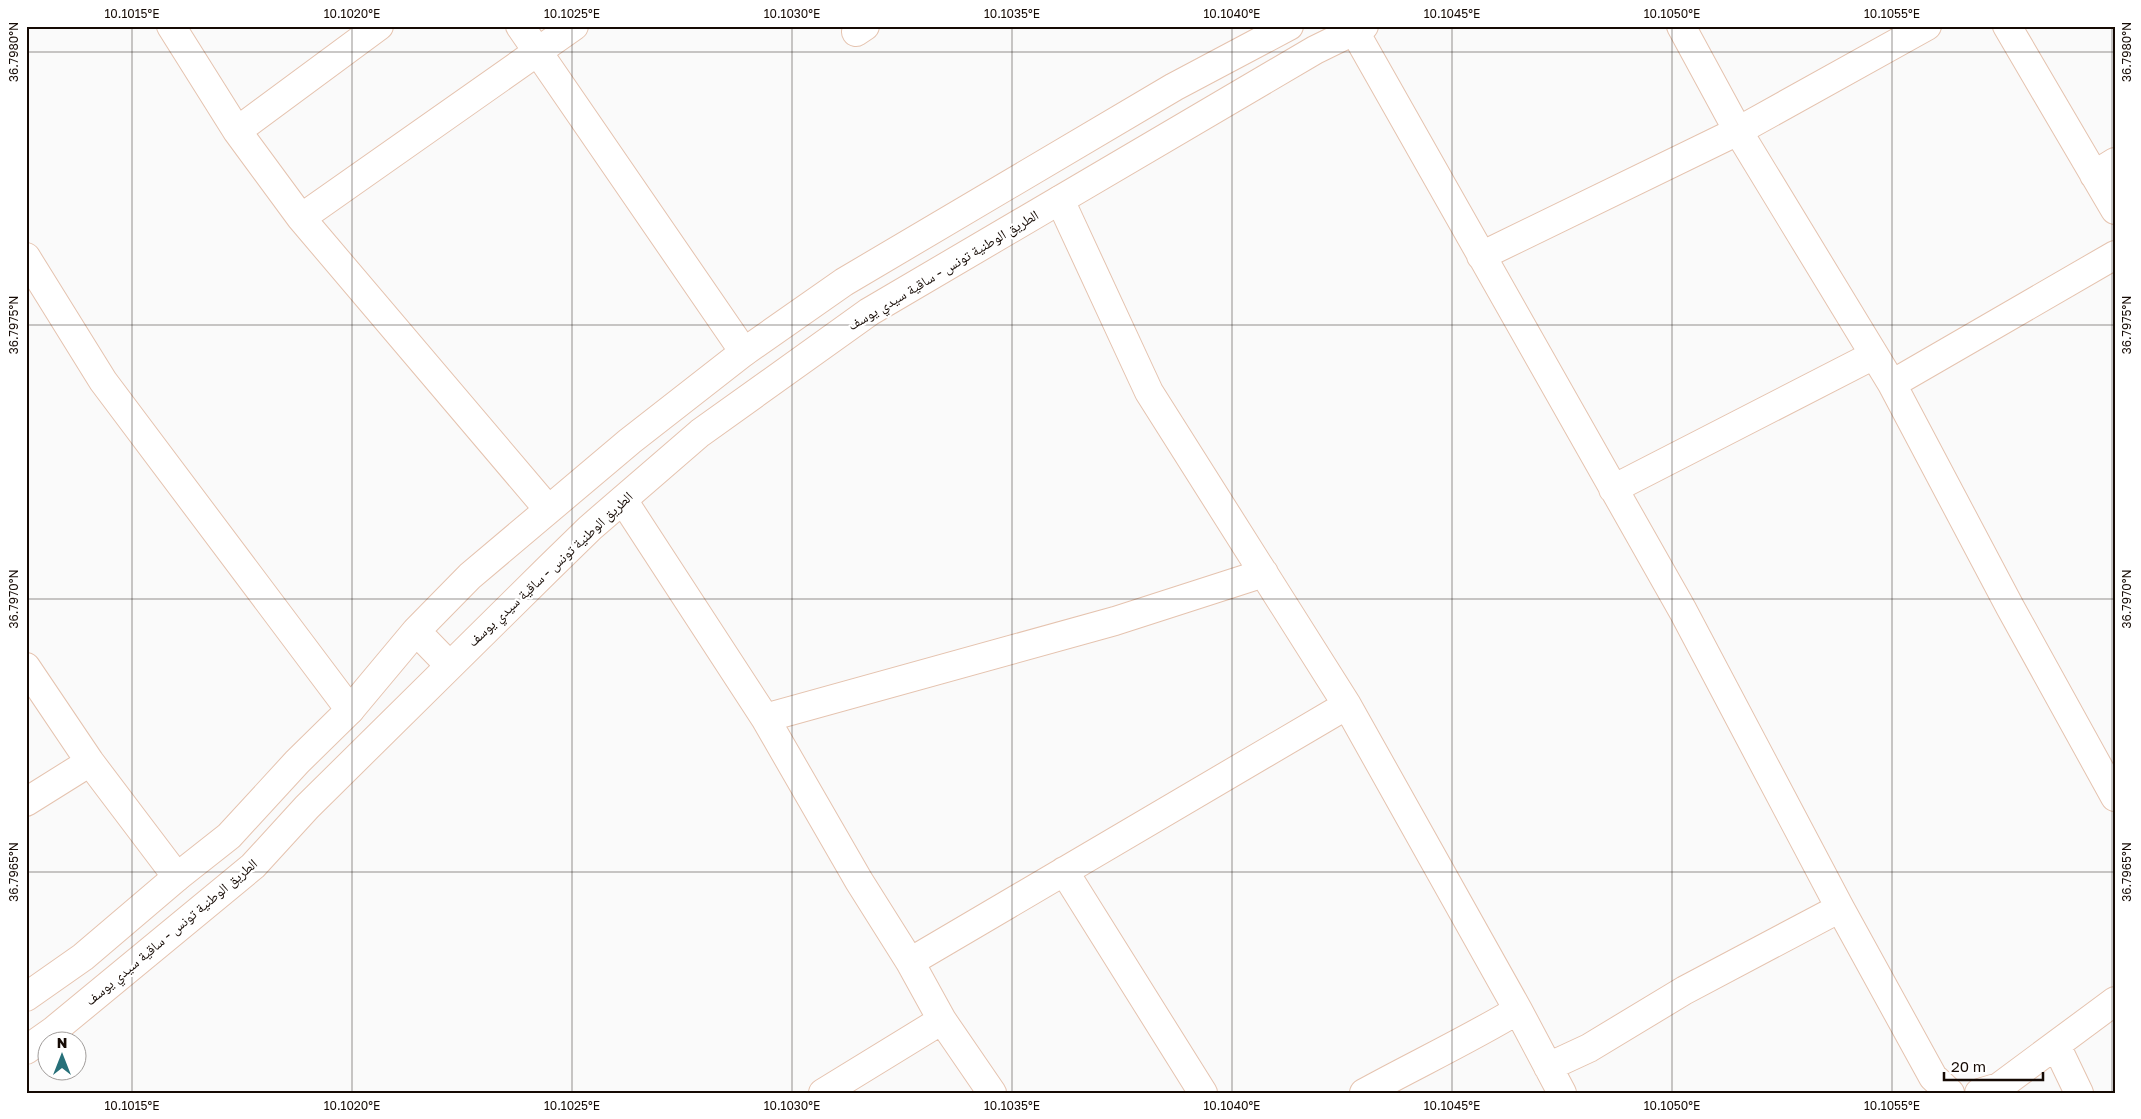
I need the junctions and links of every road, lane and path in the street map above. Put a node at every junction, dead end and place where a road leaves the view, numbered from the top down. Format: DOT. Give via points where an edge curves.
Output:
graph roads {
  1 [pos="171,26"];
  2 [pos="379,26"];
  3 [pos="520,26"];
  4 [pos="574,26"];
  5 [pos="1289,26"];
  6 [pos="1682,26"];
  7 [pos="1927,26"];
  8 [pos="2007,26"];
  9 [pos="1359,29"];
  10 [pos="539,53"];
  11 [pos="237,131"];
  12 [pos="1738,131"];
  13 [pos="2104,168"];
  14 [pos="1060,200"];
  15 [pos="2115,210"];
  16 [pos="301,218"];
  17 [pos="2115,255"];
  18 [pos="1481,256"];
  19 [pos="26,257"];
  20 [pos="844,282"];
  21 [pos="869,312"];
  22 [pos="744,352"];
  23 [pos="1874,355"];
  24 [pos="1892,384"];
  25 [pos="1613,489"];
  26 [pos="623,500"];
  27 [pos="548,510"];
  28 [pos="1264,574"];
  29 [pos="416,631"];
  30 [pos="449,665"];
  31 [pos="26,667"];
  32 [pos="1347,705"];
  33 [pos="350,710"];
  34 [pos="765,718"];
  35 [pos="90,762"];
  36 [pos="2115,797"];
  37 [pos="26,802"];
  38 [pos="229,836"];
  39 [pos="253,866"];
  40 [pos="1064,871"];
  41 [pos="177,876"];
  42 [pos="1840,908"];
  43 [pos="910,962"];
  44 [pos="26,998"];
  45 [pos="2115,1001"];
  46 [pos="1518,1010"];
  47 [pos="942,1020"];
  48 [pos="2056,1044"];
  49 [pos="26,1050"];
  50 [pos="1548,1067"];
  51 [pos="823,1093"];
  52 [pos="992,1093"];
  53 [pos="1203,1093"];
  54 [pos="1364,1093"];
  55 [pos="1562,1093"];
  56 [pos="1950,1093"];
  57 [pos="1979,1093"];
  58 [pos="2079,1093"];
  1 -- 11 [label="main road"];
  2 -- 11 [label="main road"];
  3 -- 10 [label="main road"];
  4 -- 10 [label="main road"];
  5 -- 20 [label="main road" via="1174,87"];
  6 -- 12 [label="main road"];
  7 -- 12 [label="main road"];
  8 -- 13 [label="main road"];
  9 -- 14 [label="main road, الطريق الوطنية تونس - ساقية سيدي يوسف" via="1315,50"];
  9 -- 18 [label="main road"];
  10 -- 16 [label="main road"];
  10 -- 22 [label="main road"];
  11 -- 16 [label="main road"];
  12 -- 18 [label="main road"];
  12 -- 23 [label="main road"];
  13 -- 15 [label="main road"];
  14 -- 21 [label="main road, الطريق الوطنية تونس - ساقية سيدي يوسف"];
  14 -- 28 [label="main road" via="1149,392"];
  16 -- 27 [label="main road"];
  17 -- 24 [label="main road"];
  18 -- 25 [label="main road"];
  19 -- 33 [label="main road" via="103,381"];
  20 -- 21 [label="main road"];
  20 -- 22 [label="main road"];
  21 -- 26 [label="main road, الطريق الوطنية تونس - ساقية سيدي يوسف" via="700,433"];
  22 -- 27 [label="main road"];
  23 -- 24 [label="main road"];
  23 -- 25 [label="main road"];
  24 -- 36 [label="main road"];
  25 -- 42 [label="main road" via="1684,611"];
  26 -- 30 [label="main road, الطريق الوطنية تونس - ساقية سيدي يوسف"];
  26 -- 34 [label="main road"];
  27 -- 29 [label="main road" via="470,576"];
  28 -- 32 [label="main road"];
  28 -- 34 [label="main road" via="1115,620"];
  29 -- 30 [label="main road"];
  29 -- 33 [label="main road"];
  30 -- 39 [label="main road, الطريق الوطنية تونس - ساقية سيدي يوسف" via="307,807"];
  31 -- 35 [label="main road"];
  32 -- 40 [label="main road"];
  32 -- 46 [label="main road"];
  33 -- 38 [label="main road"];
  34 -- 43 [label="main road" via="859,882"];
  35 -- 37 [label="main road"];
  35 -- 41 [label="main road"];
  38 -- 39 [label="main road"];
  38 -- 41 [label="main road"];
  39 -- 49 [label="main road, الطريق الوطنية تونس - ساقية سيدي يوسف"];
  40 -- 43 [label="main road"];
  40 -- 53 [label="main road"];
  41 -- 44 [label="main road" via="83,957"];
  42 -- 50 [label="main road" via="1685,990 1589,1048"];
  42 -- 56 [label="main road" via="1933,1077"];
  43 -- 47 [label="main road"];
  45 -- 48 [label="main road"];
  46 -- 50 [label="main road"];
  46 -- 54 [label="main road"];
  47 -- 51 [label="main road"];
  47 -- 52 [label="main road"];
  48 -- 57 [label="main road" via="1998,1087"];
  48 -- 58 [label="main road"];
  50 -- 55 [label="main road"];
}
